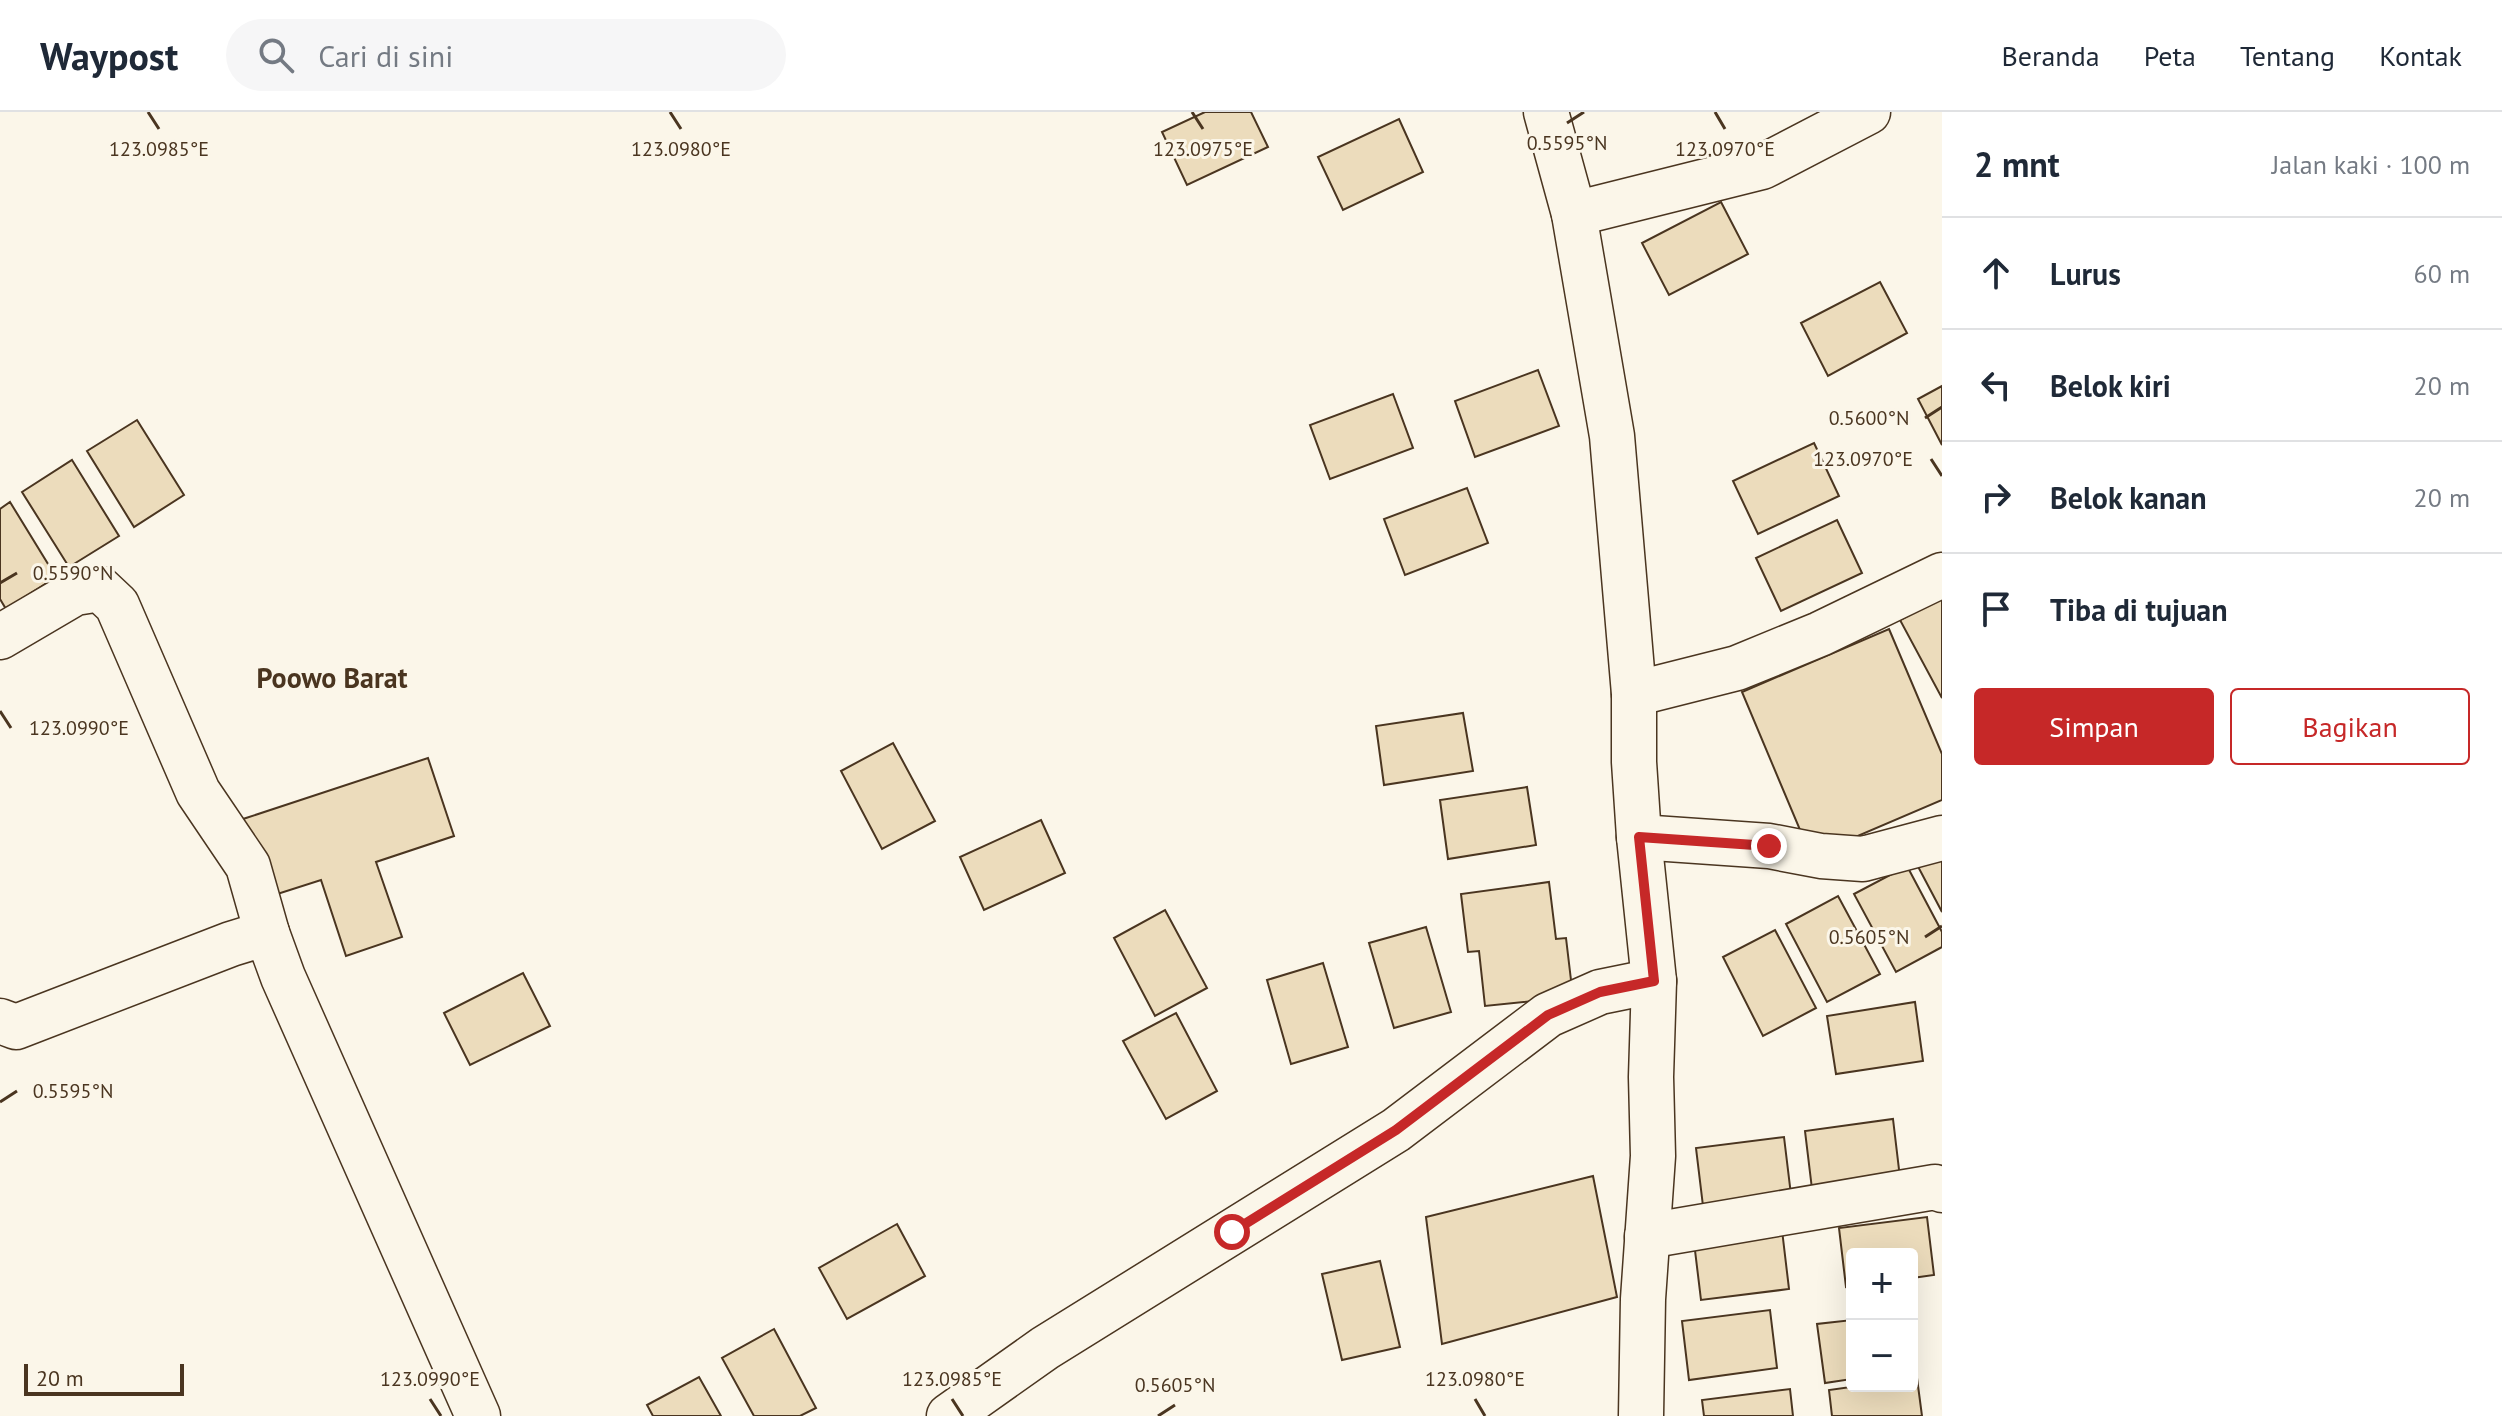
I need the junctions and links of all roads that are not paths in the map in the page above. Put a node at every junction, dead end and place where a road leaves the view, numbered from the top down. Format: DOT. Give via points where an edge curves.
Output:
graph roads {
  1 [pos="1546,112"];
  2 [pos="1868,112"];
  3 [pos="1574,214"];
  4 [pos="1942,575"];
  5 [pos="0,637"];
  6 [pos="1634,694"];
  7 [pos="1639,837"];
  8 [pos="1942,838"];
  9 [pos="267,933"];
  10 [pos="1654,981"];
  11 [pos="0,1021"];
  12 [pos="1942,1190"];
  13 [pos="1647,1236"];
  14 [pos="478,1416"];
  15 [pos="949,1416"];
  16 [pos="1641,1416"];
  1 -- 3 [label="street"];
  2 -- 3 [label="street" via="1762,167"];
  3 -- 6 [label="street" via="1612,436"];
  4 -- 6 [label="street" via="1737,668"];
  5 -- 9 [label="street" via="75,593 100,589 117,605 198,792 248,866"];
  6 -- 7 [label="street"];
  7 -- 8 [label="street" via="1863,859"];
  7 -- 10 [label="street"];
  9 -- 11 [label="street" via="16,1027"];
  9 -- 14 [label="street"];
  10 -- 13 [label="street"];
  10 -- 15 [label="street" via="1600,992 1548,1015 1396,1130 1045,1348"];
  12 -- 13 [label="street" via="1935,1187"];
  13 -- 16 [label="street"];
}
